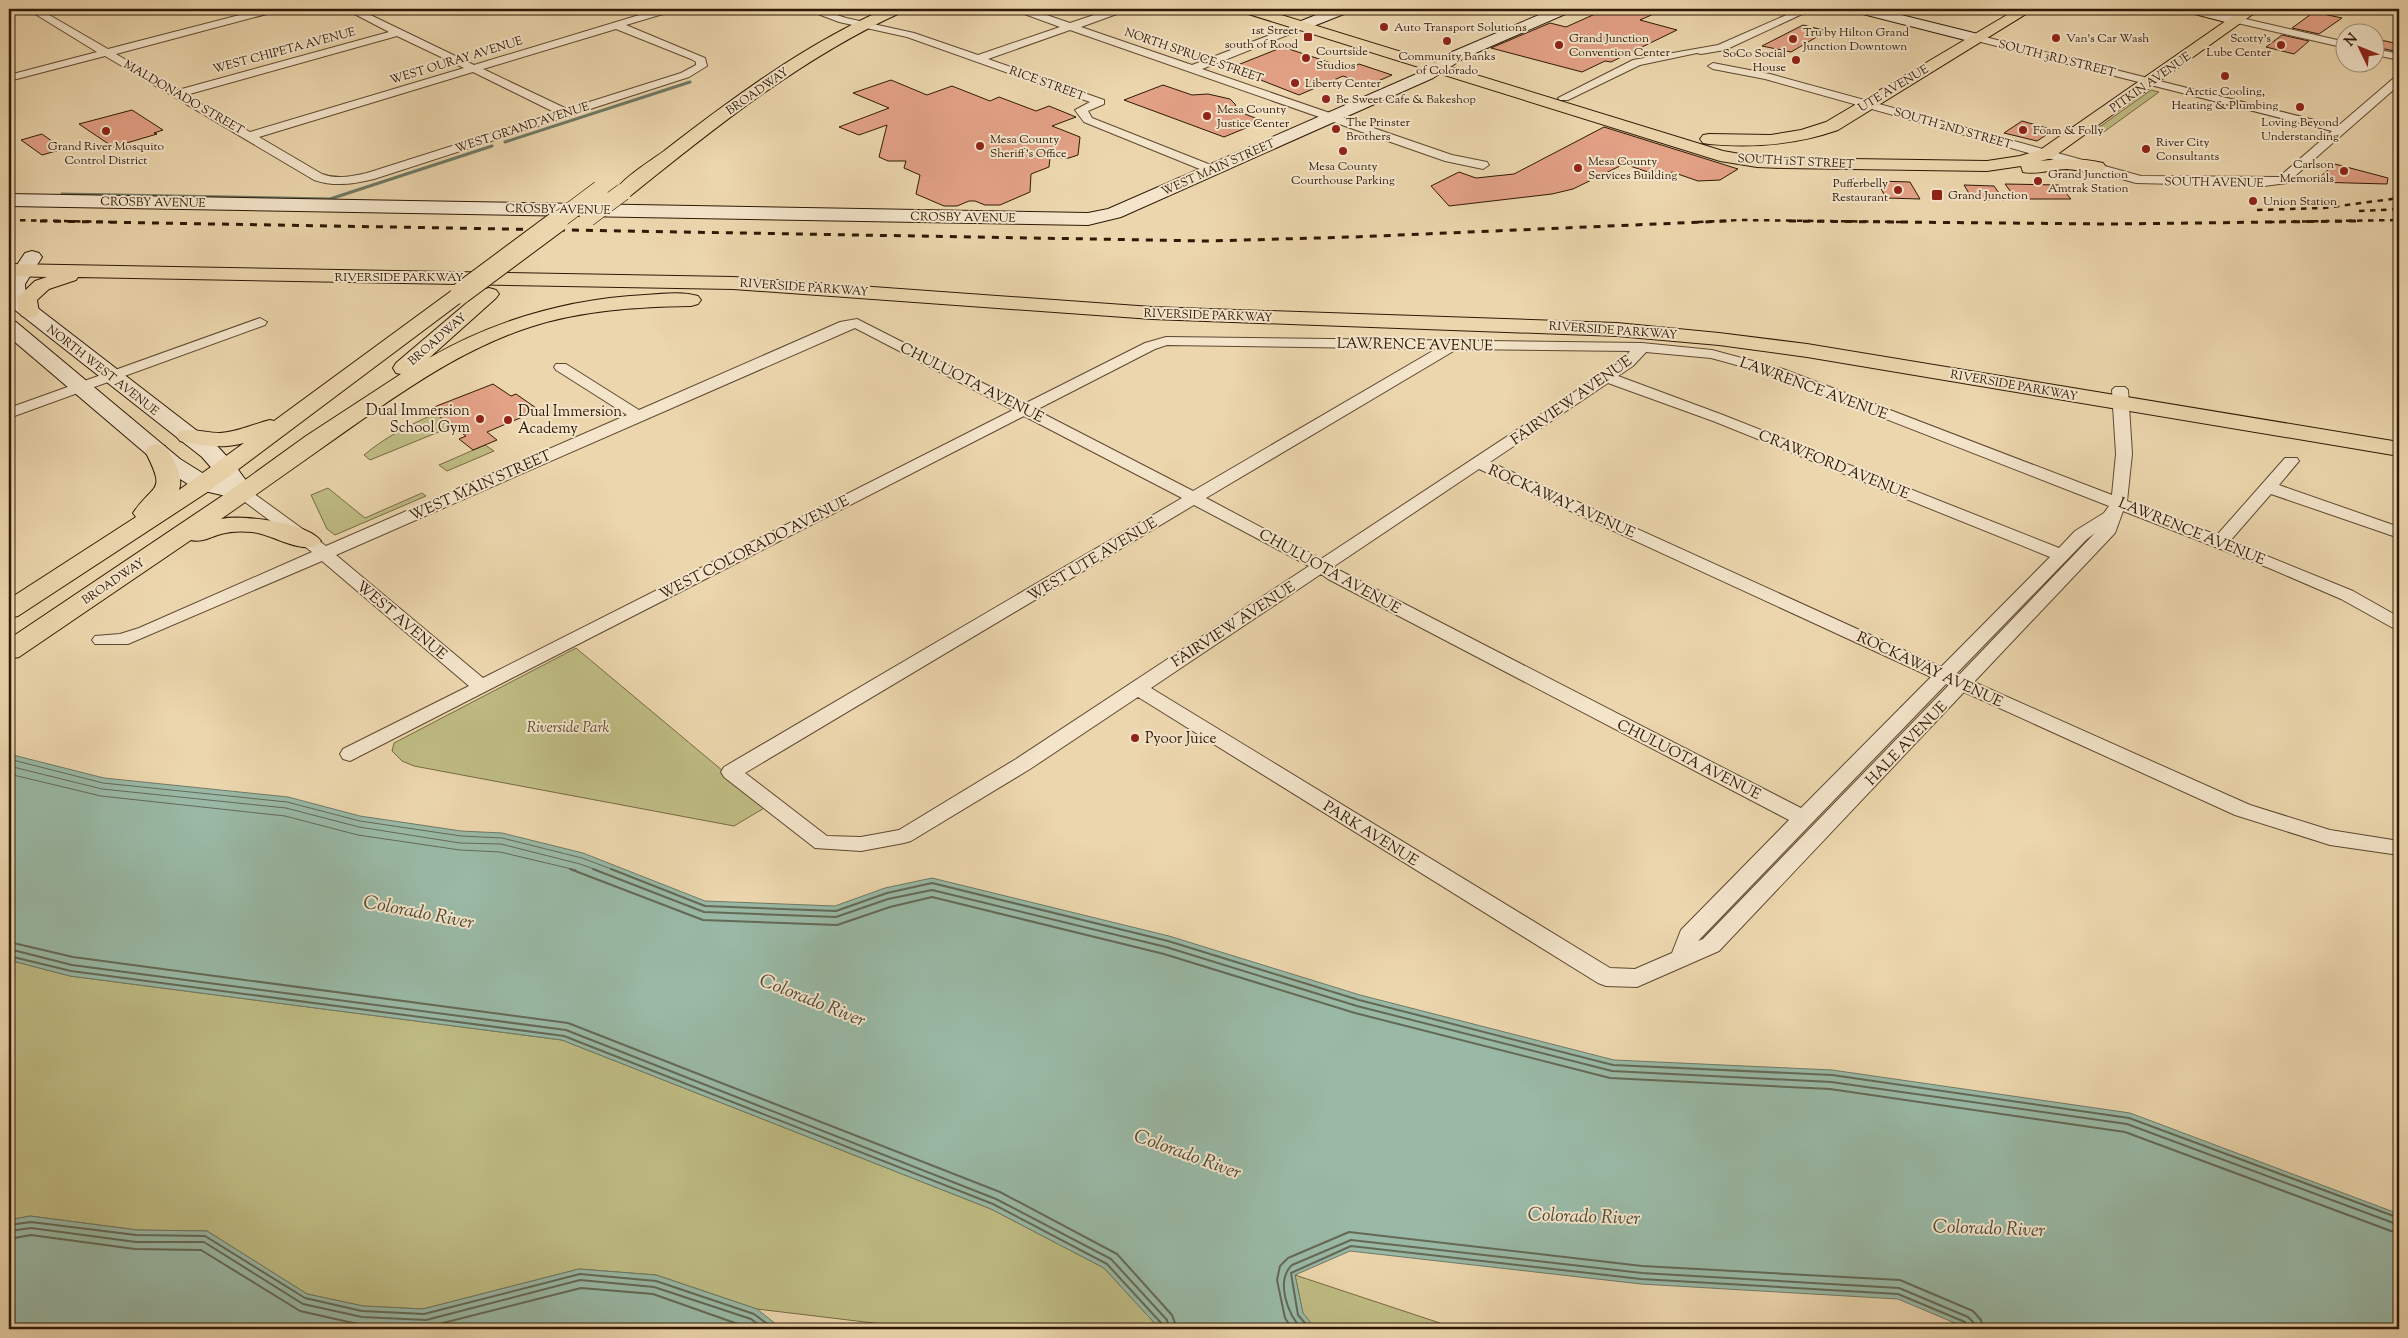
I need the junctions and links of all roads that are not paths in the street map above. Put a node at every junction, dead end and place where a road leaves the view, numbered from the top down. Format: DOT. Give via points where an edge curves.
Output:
graph roads {
  1 [pos="32,9"];
  2 [pos="274,9"];
  3 [pos="350,9"];
  4 [pos="669,9"];
  5 [pos="810,9"];
  6 [pos="897,9"];
  7 [pos="1020,9"];
  8 [pos="1121,9"];
  9 [pos="1247,9"];
  10 [pos="1277,9"];
  11 [pos="1344,9"];
  12 [pos="1565,9"];
  13 [pos="1808,9"];
  14 [pos="1860,9"];
  15 [pos="2027,9"];
  16 [pos="2192,9"];
  17 [pos="2253,9"];
  18 [pos="866,16"];
  19 [pos="843,20"];
  20 [pos="2238,20"];
  21 [pos="1309,23"];
  22 [pos="616,25"];
  23 [pos="1071,26"];
  24 [pos="399,32"];
  25 [pos="1747,37"];
  26 [pos="1977,38"];
  27 [pos="2336,43"];
  28 [pos="105,52"];
  29 [pos="2386,54"];
  30 [pos="1725,57"];
  31 [pos="2399,57"];
  32 [pos="978,59"];
  33 [pos="1700,59"];
  34 [pos="1443,64"];
  35 [pos="475,69"];
  36 [pos="1192,69"];
  37 [pos="1766,76"];
  38 [pos="9,78"];
  39 [pos="2399,80"];
  40 [pos="2150,82"];
  41 [pos="176,94"];
  42 [pos="1564,98"];
  43 [pos="1867,104"];
  44 [pos="566,113"];
  45 [pos="1331,117"];
  46 [pos="2342,130"];
  47 [pos="251,136"];
  48 [pos="1750,141"];
  49 [pos="2046,154"];
  50 [pos="1483,165"];
  51 [pos="1987,166"];
  52 [pos="2097,168"];
  53 [pos="1212,170"];
  54 [pos="2140,180"];
  55 [pos="336,181"];
  56 [pos="9,200"];
  57 [pos="1106,215"];
  58 [pos="9,256"];
  59 [pos="19,266"];
  60 [pos="100,272"];
  61 [pos="1090,310"];
  62 [pos="29,312"];
  63 [pos="260,322"];
  64 [pos="857,323"];
  65 [pos="9,326"];
  66 [pos="1158,342"];
  67 [pos="1453,345"];
  68 [pos="1642,347"];
  69 [pos="561,367"];
  70 [pos="111,376"];
  71 [pos="1607,377"];
  72 [pos="342,384"];
  73 [pos="81,386"];
  74 [pos="2120,397"];
  75 [pos="1025,410"];
  76 [pos="9,413"];
  77 [pos="639,416"];
  78 [pos="188,436"];
  79 [pos="2399,436"];
  80 [pos="2399,450"];
  81 [pos="158,451"];
  82 [pos="300,452"];
  83 [pos="2291,461"];
  84 [pos="1479,463"];
  85 [pos="226,469"];
  86 [pos="204,484"];
  87 [pos="2268,487"];
  88 [pos="243,493"];
  89 [pos="1195,498"];
  90 [pos="2116,508"];
  91 [pos="2399,532"];
  92 [pos="2220,542"];
  93 [pos="316,547"];
  94 [pos="2061,555"];
  95 [pos="1322,566"];
  96 [pos="54,581"];
  97 [pos="84,600"];
  98 [pos="9,610"];
  99 [pos="2399,624"];
  100 [pos="102,640"];
  101 [pos="9,651"];
  102 [pos="1954,680"];
  103 [pos="481,686"];
  104 [pos="1137,688"];
  105 [pos="350,754"];
  106 [pos="731,772"];
  107 [pos="1804,819"];
  108 [pos="2396,847"];
  109 [pos="1682,957"];
  110 [pos="1606,977"];
  1 -- 28 [label="street, MALDONADO STREET"];
  2 -- 28 [label="street"];
  3 -- 24 [label="street"];
  4 -- 22 [label="street, WEST OURAY AVENUE"];
  5 -- 19 [label="street"];
  6 -- 18 [label="main road"];
  7 -- 23 [label="street, NORTH SPRUCE STREET"];
  8 -- 23 [label="street"];
  9 -- 21 [label="main road"];
  10 -- 21 [label="main road"];
  11 -- 21 [label="street"];
  12 -- 34 [label="street, WEST MAIN STREET" via="1512,30"];
  13 -- 25 [label="street"];
  14 -- 26 [label="street, SOUTH 3RD STREET"];
  15 -- 26 [label="main road, UTE AVENUE"];
  16 -- 20 [label="street"];
  17 -- 20 [label="main road, PITKIN AVENUE"];
  18 -- 19 [label="main road"];
  18 -- 32 [label="street, RICE STREET" via="899,32"];
  18 -- 82 [label="main road, BROADWAY, bridge" via="758,89 489,294 369,398"];
  19 -- 72 [label="main road, BROADWAY, bridge" via="771,61"];
  20 -- 27 [label="street"];
  20 -- 40 [label="main road, PITKIN AVENUE"];
  21 -- 34 [label="main road"];
  21 -- 36 [label="street"];
  22 -- 35 [label="street, WEST OURAY AVENUE"];
  22 -- 44 [label="street, WEST GRAND AVENUE" via="695,57 703,64 693,72"];
  23 -- 32 [label="street"];
  23 -- 36 [label="street, NORTH SPRUCE STREET"];
  24 -- 35 [label="street"];
  24 -- 41 [label="street, WEST CHIPETA AVENUE"];
  25 -- 30 [label="street"];
  25 -- 33 [label="street"];
  26 -- 40 [label="street, SOUTH 3RD STREET"];
  26 -- 43 [label="main road, UTE AVENUE"];
  28 -- 38 [label="street"];
  28 -- 41 [label="street, MALDONADO STREET"];
  29 -- 31 [label="street"];
  30 -- 33 [label="street"];
  30 -- 33 [label="street" via="1724,63"];
  30 -- 37 [label="street, SOUTH 2ND STREET"];
  32 -- 53 [label="street, RICE STREET" via="1100,102 1081,110 1088,120"];
  33 -- 37 [label="street, SOUTH 2ND STREET"];
  33 -- 42 [label="street, SOUTH 2ND STREET" via="1662,58 1637,62"];
  34 -- 42 [label="main road, SOUTH 1ST STREET"];
  34 -- 45 [label="street, WEST MAIN STREET"];
  34 -- 51 [label="main road, SOUTH 1ST STREET" via="1704,152 1738,160"];
  35 -- 44 [label="street"];
  35 -- 47 [label="street, WEST OURAY AVENUE"];
  36 -- 45 [label="street, NORTH SPRUCE STREET"];
  37 -- 43 [label="street, SOUTH 2ND STREET"];
  39 -- 46 [label="street, SOUTH AVENUE"];
  40 -- 46 [label="street, SOUTH 3RD STREET"];
  40 -- 49 [label="main road, PITKIN AVENUE"];
  41 -- 47 [label="street, MALDONADO STREET"];
  42 -- 48 [label="main road, SOUTH 1ST STREET" via="1677,132 1709,139"];
  43 -- 48 [label="main road, UTE AVENUE" via="1832,126 1815,132 1776,140"];
  43 -- 49 [label="street, SOUTH 2ND STREET"];
  44 -- 55 [label="street, WEST GRAND AVENUE" via="370,176"];
  45 -- 50 [label="street" via="1450,158"];
  45 -- 53 [label="street, WEST MAIN STREET"];
  46 -- 54 [label="street, SOUTH AVENUE" via="2283,180"];
  47 -- 55 [label="street, MALDONADO STREET" via="323,180"];
  49 -- 51 [label="main road, SOUTH 1ST STREET"];
  49 -- 52 [label="street, SOUTH 2ND STREET"];
  51 -- 52 [label="main road" via="2033,168 2066,164"];
  52 -- 54 [label="street, SOUTH 2ND STREET"];
  53 -- 57 [label="street, WEST MAIN STREET"];
  56 -- 57 [label="street, CROSBY AVENUE" via="1067,219"];
  58 -- 59 [label="main road, RIVERSIDE PARKWAY"];
  59 -- 60 [label="main road, RIVERSIDE PARKWAY"];
  59 -- 62 [label="street, NORTH WEST AVENUE" via="12,290 16,302"];
  59 -- 74 [label="main road, RIVERSIDE PARKWAY" via="765,276 1234,309 1594,319 1802,341"];
  60 -- 61 [label="main road, RIVERSIDE PARKWAY" via="733,283 836,288"];
  60 -- 62 [label="main road" via="42,285 27,298"];
  61 -- 74 [label="main road, RIVERSIDE PARKWAY" via="1506,323 1676,334"];
  61 -- 82 [label="main road" via="832,301 666,300 588,307 530,320 471,343"];
  62 -- 70 [label="street, NORTH WEST AVENUE"];
  63 -- 70 [label="street"];
  64 -- 75 [label="street, CHULUOTA AVENUE"];
  64 -- 77 [label="street, WEST MAIN STREET" via="845,325"];
  65 -- 73 [label="street, NORTH WEST AVENUE"];
  66 -- 67 [label="street, LAWRENCE AVENUE" via="1194,339"];
  66 -- 75 [label="street, WEST COLORADO AVENUE"];
  67 -- 68 [label="street, LAWRENCE AVENUE"];
  67 -- 89 [label="street, WEST UTE AVENUE"];
  68 -- 71 [label="street, FAIRVIEW AVENUE" via="1628,363"];
  68 -- 90 [label="street, LAWRENCE AVENUE" via="1712,354 1778,372"];
  69 -- 77 [label="street"];
  70 -- 73 [label="street"];
  70 -- 78 [label="street, NORTH WEST AVENUE"];
  71 -- 84 [label="street, FAIRVIEW AVENUE"];
  71 -- 94 [label="street, CRAWFORD AVENUE"];
  72 -- 78 [label="main road" via="263,430 215,441"];
  72 -- 85 [label="main road, BROADWAY"];
  73 -- 76 [label="street"];
  73 -- 81 [label="street, NORTH WEST AVENUE"];
  74 -- 79 [label="main road, RIVERSIDE PARKWAY"];
  74 -- 80 [label="main road, RIVERSIDE PARKWAY"];
  74 -- 90 [label="street, HALE AVENUE" via="2124,460"];
  75 -- 89 [label="street, CHULUOTA AVENUE"];
  75 -- 103 [label="street, WEST COLORADO AVENUE"];
  77 -- 93 [label="street, WEST MAIN STREET"];
  78 -- 85 [label="street, NORTH WEST AVENUE"];
  81 -- 86 [label="street, NORTH WEST AVENUE"];
  81 -- 96 [label="main road" via="170,482 162,496 136,521"];
  82 -- 88 [label="main road, BROADWAY"];
  83 -- 87 [label="street"];
  84 -- 95 [label="street, FAIRVIEW AVENUE"];
  84 -- 102 [label="street, ROCKAWAY AVENUE"];
  85 -- 86 [label="main road, BROADWAY"];
  85 -- 88 [label="street, NORTH WEST AVENUE"];
  86 -- 88 [label="street, NORTH WEST AVENUE"];
  86 -- 96 [label="main road, BROADWAY"];
  87 -- 91 [label="street"];
  87 -- 92 [label="street"];
  88 -- 93 [label="street, NORTH WEST AVENUE"];
  88 -- 97 [label="main road, BROADWAY"];
  89 -- 95 [label="street, CHULUOTA AVENUE"];
  89 -- 106 [label="street, WEST UTE AVENUE"];
  90 -- 92 [label="street, LAWRENCE AVENUE"];
  90 -- 94 [label="street, HALE AVENUE"];
  90 -- 102 [label="street, HALE AVENUE" via="2109,529"];
  92 -- 99 [label="street, LAWRENCE AVENUE" via="2333,589"];
  93 -- 97 [label="main road" via="253,524 242,522 220,526 171,549"];
  93 -- 100 [label="street, WEST MAIN STREET" via="145,632 122,640"];
  93 -- 103 [label="street, WEST AVENUE"];
  94 -- 102 [label="street, HALE AVENUE"];
  95 -- 104 [label="street, FAIRVIEW AVENUE"];
  95 -- 107 [label="street, CHULUOTA AVENUE"];
  96 -- 98 [label="main road, BROADWAY"];
  97 -- 101 [label="main road, BROADWAY"];
  102 -- 107 [label="street, HALE AVENUE"];
  102 -- 108 [label="street, ROCKAWAY AVENUE" via="2268,821 2351,843"];
  102 -- 109 [label="street, HALE AVENUE" via="1710,945"];
  103 -- 105 [label="street, WEST COLORADO AVENUE"];
  104 -- 106 [label="street, FAIRVIEW AVENUE" via="1023,764 904,836 861,844 822,843"];
  104 -- 110 [label="street, PARK AVENUE"];
  107 -- 109 [label="street, HALE AVENUE" via="1689,936"];
  109 -- 110 [label="street, HALE AVENUE" via="1637,978"];
}
